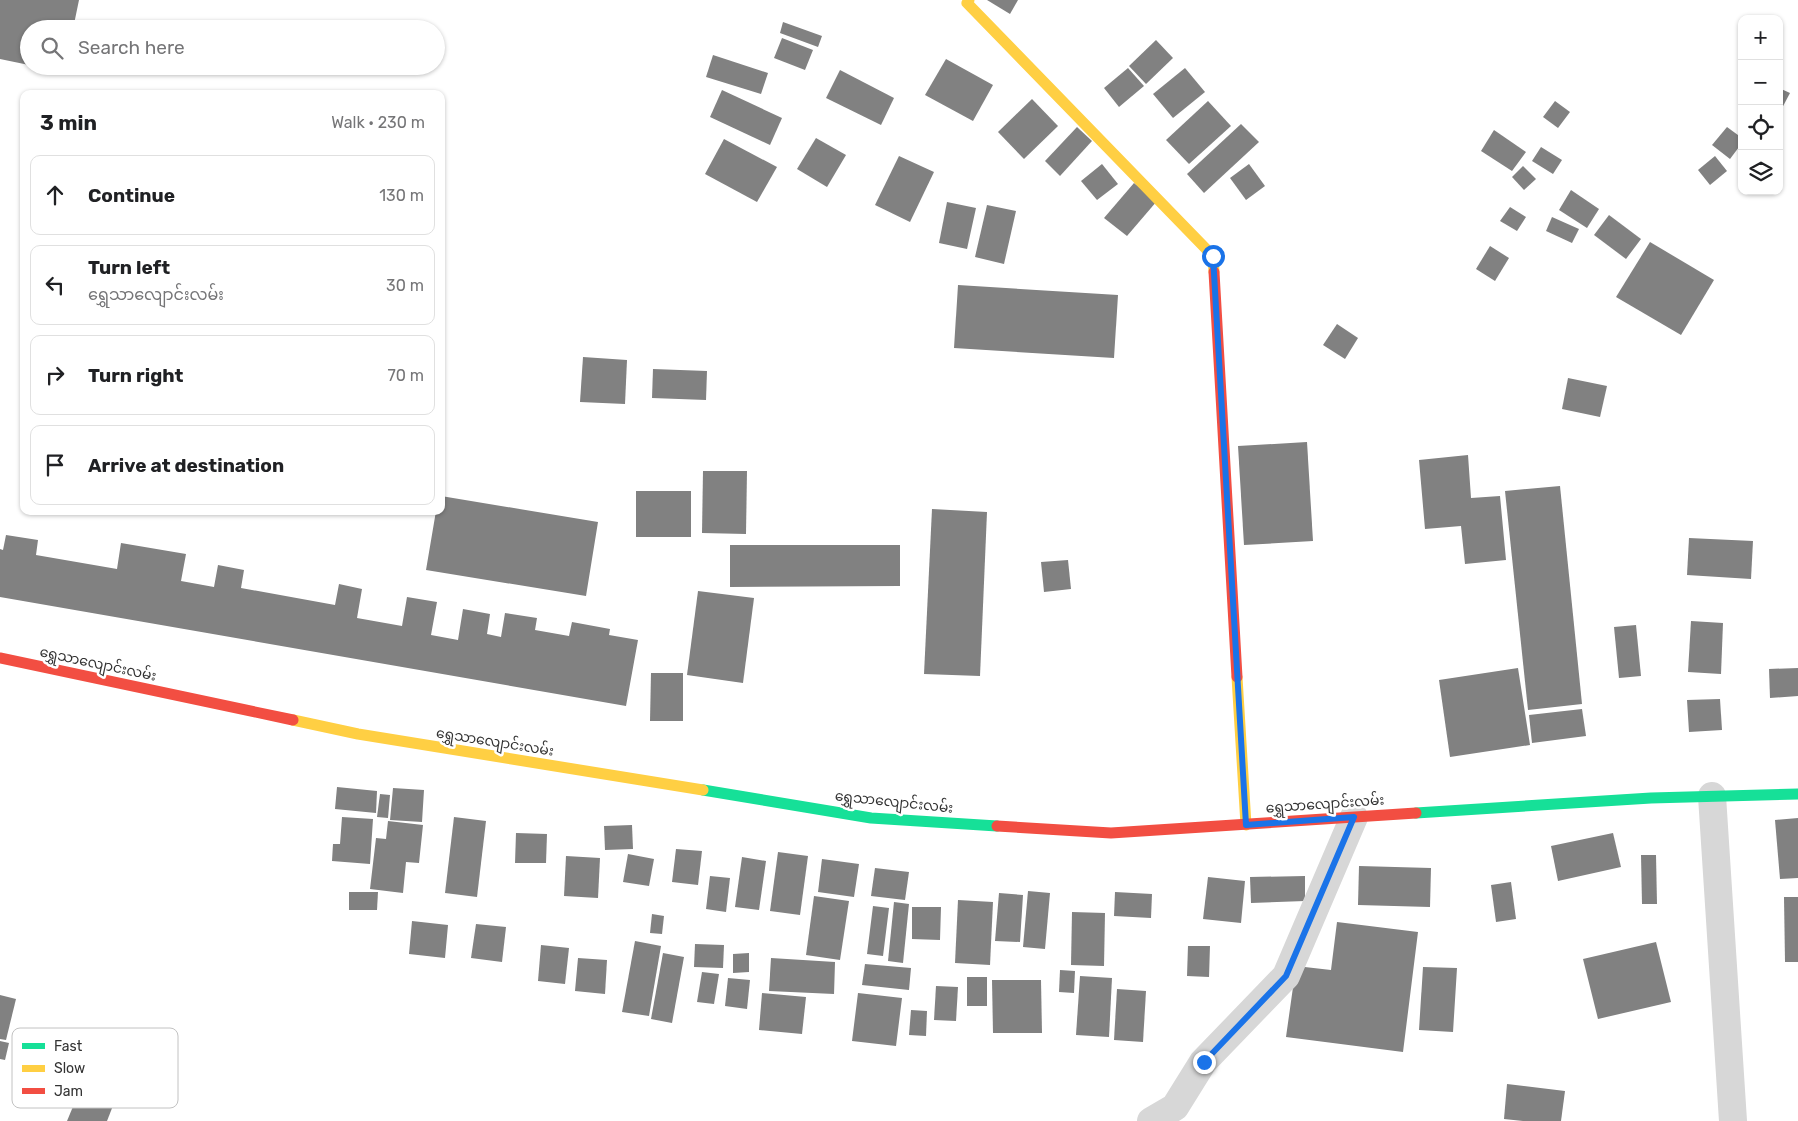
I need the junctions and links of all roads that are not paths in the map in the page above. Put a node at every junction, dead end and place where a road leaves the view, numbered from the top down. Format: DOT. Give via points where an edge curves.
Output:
graph roads {
  1 [pos="969,0"];
  2 [pos="0,658"];
  3 [pos="1798,794"];
  4 [pos="1712,796"];
  5 [pos="1354,817"];
  6 [pos="1246,825"];
  7 [pos="1174,1114"];
  8 [pos="1151,1121"];
  9 [pos="1733,1121"];
  1 -- 6 [label="street" via="967,3 1213,256"];
  2 -- 6 [label="street, ရွှေသာလျောင်းလမ်း" via="358,734 871,818 1111,833"];
  3 -- 4 [label="street, ရွှေသာလျောင်းလမ်း"];
  4 -- 5 [label="street, ရွှေသာလျောင်းလမ်း"];
  4 -- 9 [label="street"];
  5 -- 6 [label="street, ရွှေသာလျောင်းလမ်း"];
  5 -- 7 [label="street" via="1286,976 1204,1062"];
  7 -- 8 [label="street"];
}
